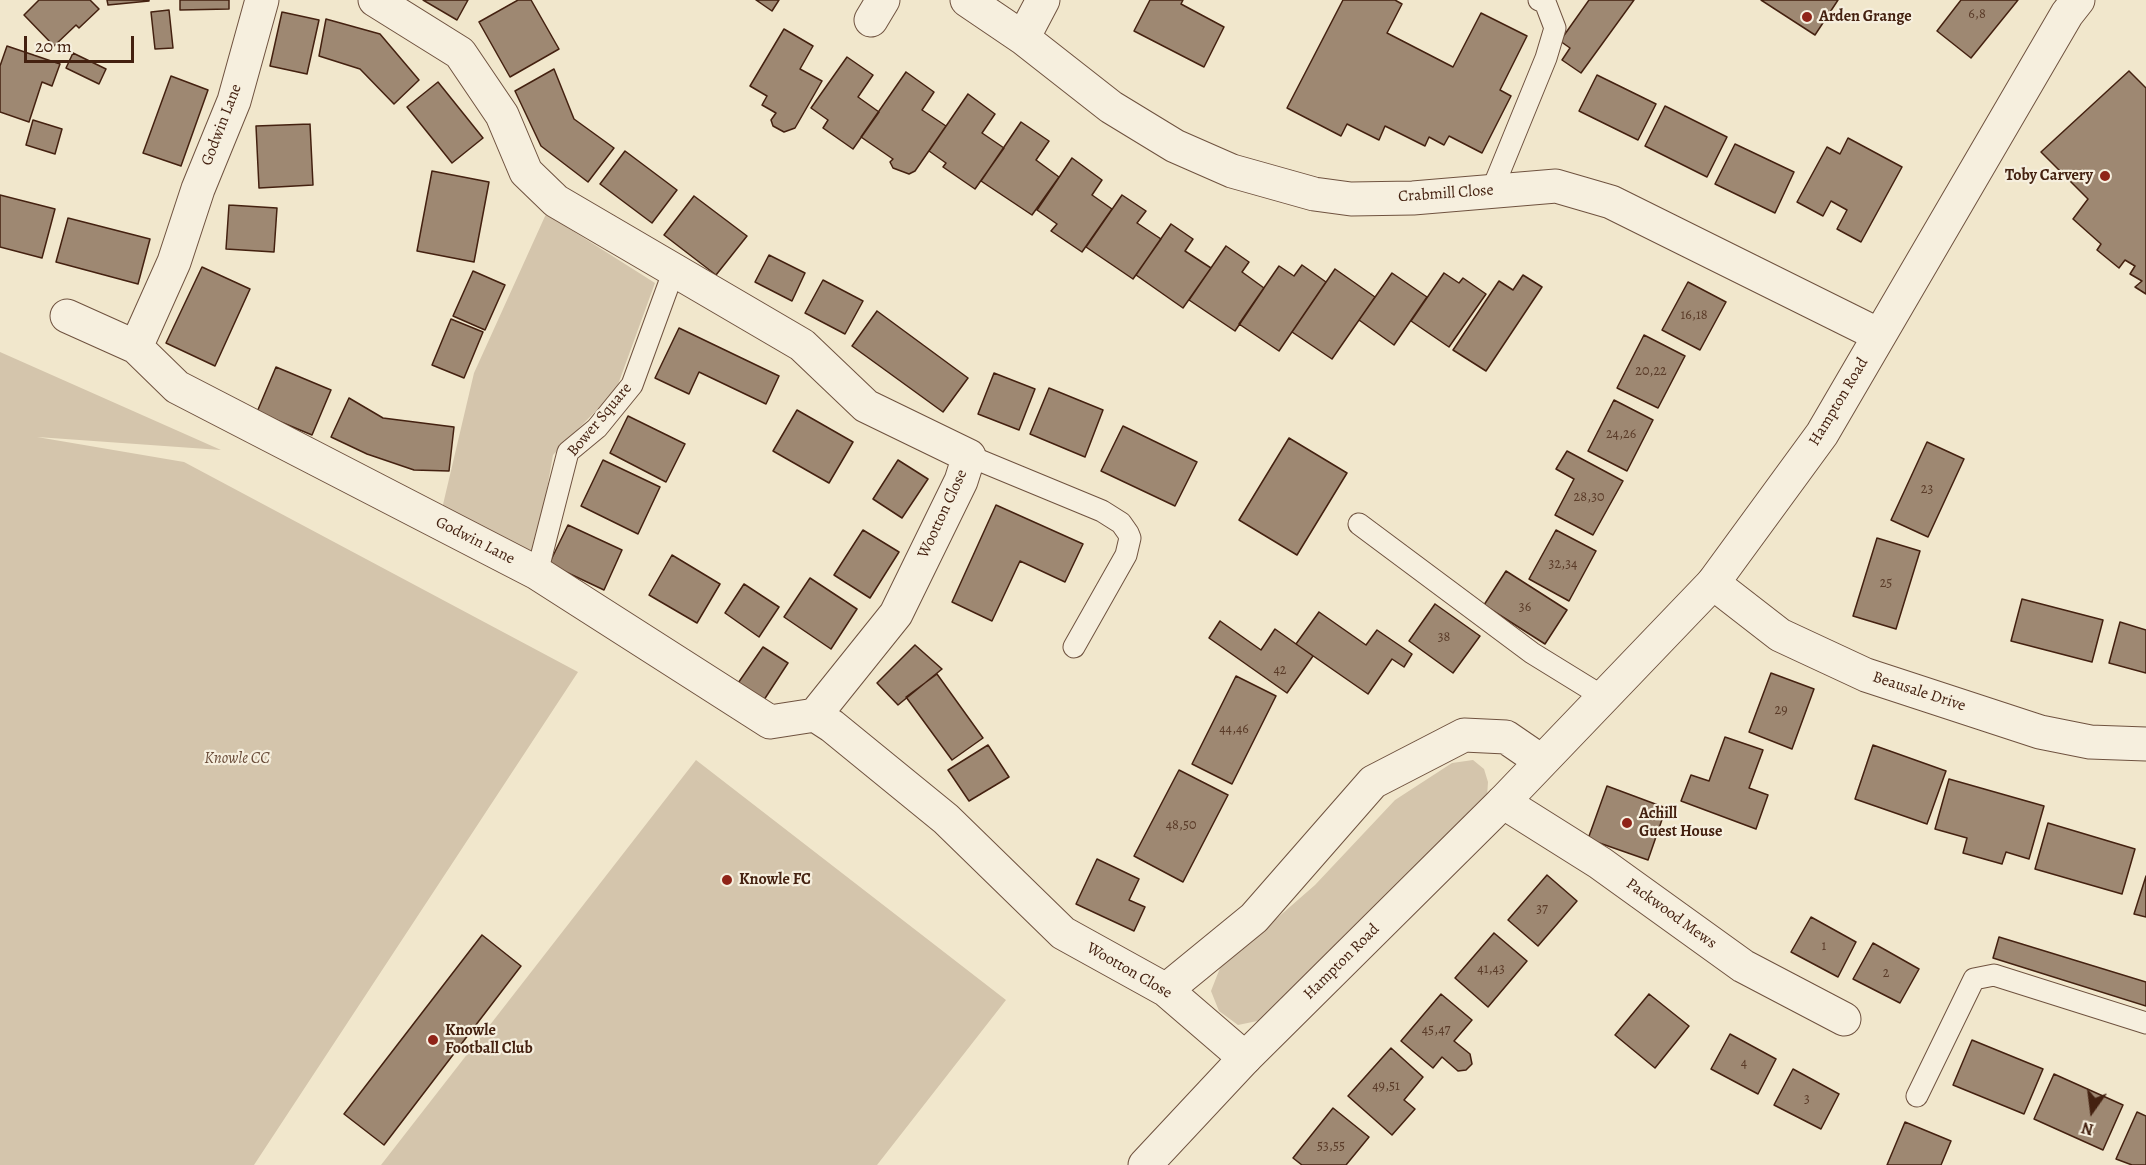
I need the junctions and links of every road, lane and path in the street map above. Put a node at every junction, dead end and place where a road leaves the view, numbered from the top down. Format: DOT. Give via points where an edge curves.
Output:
graph roads {
  1 [pos="262,0"];
  2 [pos="375,0"];
  3 [pos="967,0"];
  4 [pos="1044,0"];
  5 [pos="1539,0"];
  6 [pos="2079,0"];
  7 [pos="1023,38"];
  8 [pos="1492,190"];
  9 [pos="674,270"];
  10 [pos="67,316"];
  11 [pos="1879,335"];
  12 [pos="136,347"];
  13 [pos="969,456"];
  14 [pos="1359,524"];
  15 [pos="537,573"];
  16 [pos="1713,584"];
  17 [pos="1074,647"];
  18 [pos="1605,698"];
  19 [pos="815,715"];
  20 [pos="2146,744"];
  21 [pos="1541,761"];
  22 [pos="1503,802"];
  23 [pos="1166,990"];
  24 [pos="1844,1019"];
  25 [pos="2146,1023"];
  26 [pos="1245,1058"];
  27 [pos="1917,1096"];
  28 [pos="1145,1165"];
  1 -- 12 [label="street, Godwin Lane" via="234,101 198,189 174,262"];
  2 -- 9 [label="street, Wootton Close" via="460,53 502,115 526,172 556,201"];
  3 -- 7 [label="street, Crabmill Close"];
  4 -- 7 [label="street"];
  5 -- 8 [label="lane" via="1545,2 1555,28 1542,70"];
  6 -- 11 [label="street, Hampton Road" via="2067,14"];
  7 -- 8 [label="street, Crabmill Close" via="1111,107 1175,146 1232,171 1314,194 1351,199"];
  8 -- 11 [label="street, Crabmill Close" via="1556,186 1611,202"];
  9 -- 13 [label="street, Wootton Close" via="802,345 866,406"];
  9 -- 15 [label="lane, Bower Square" via="632,385 597,428 568,452"];
  10 -- 12 [label="street, Godwin Lane"];
  11 -- 16 [label="street, Hampton Road" via="1822,434"];
  12 -- 15 [label="street, Godwin Lane" via="177,387"];
  13 -- 17 [label="lane" via="1102,511 1121,523 1128,533 1126,555"];
  13 -- 19 [label="street, Wootton Close" via="961,481 896,614"];
  14 -- 18 [label="lane" via="1532,653"];
  15 -- 19 [label="street, Godwin Lane" via="770,722"];
  16 -- 18 [label="street, Hampton Road"];
  16 -- 20 [label="street, Beausale Drive" via="1779,635 1866,675 2040,732 2090,742"];
  18 -- 21 [label="street, Hampton Road"];
  19 -- 23 [label="street, Wootton Close" via="946,819 1063,933"];
  21 -- 22 [label="street, Hampton Road"];
  21 -- 23 [label="street" via="1506,737 1464,735 1373,782 1254,918"];
  22 -- 24 [label="street, Packwood Mews" via="1600,863 1743,966"];
  22 -- 26 [label="street, Hampton Road"];
  23 -- 26 [label="street, Wootton Close"];
  25 -- 27 [label="lane" via="1994,975 1974,979"];
  26 -- 28 [label="street, Hampton Road"];
}
